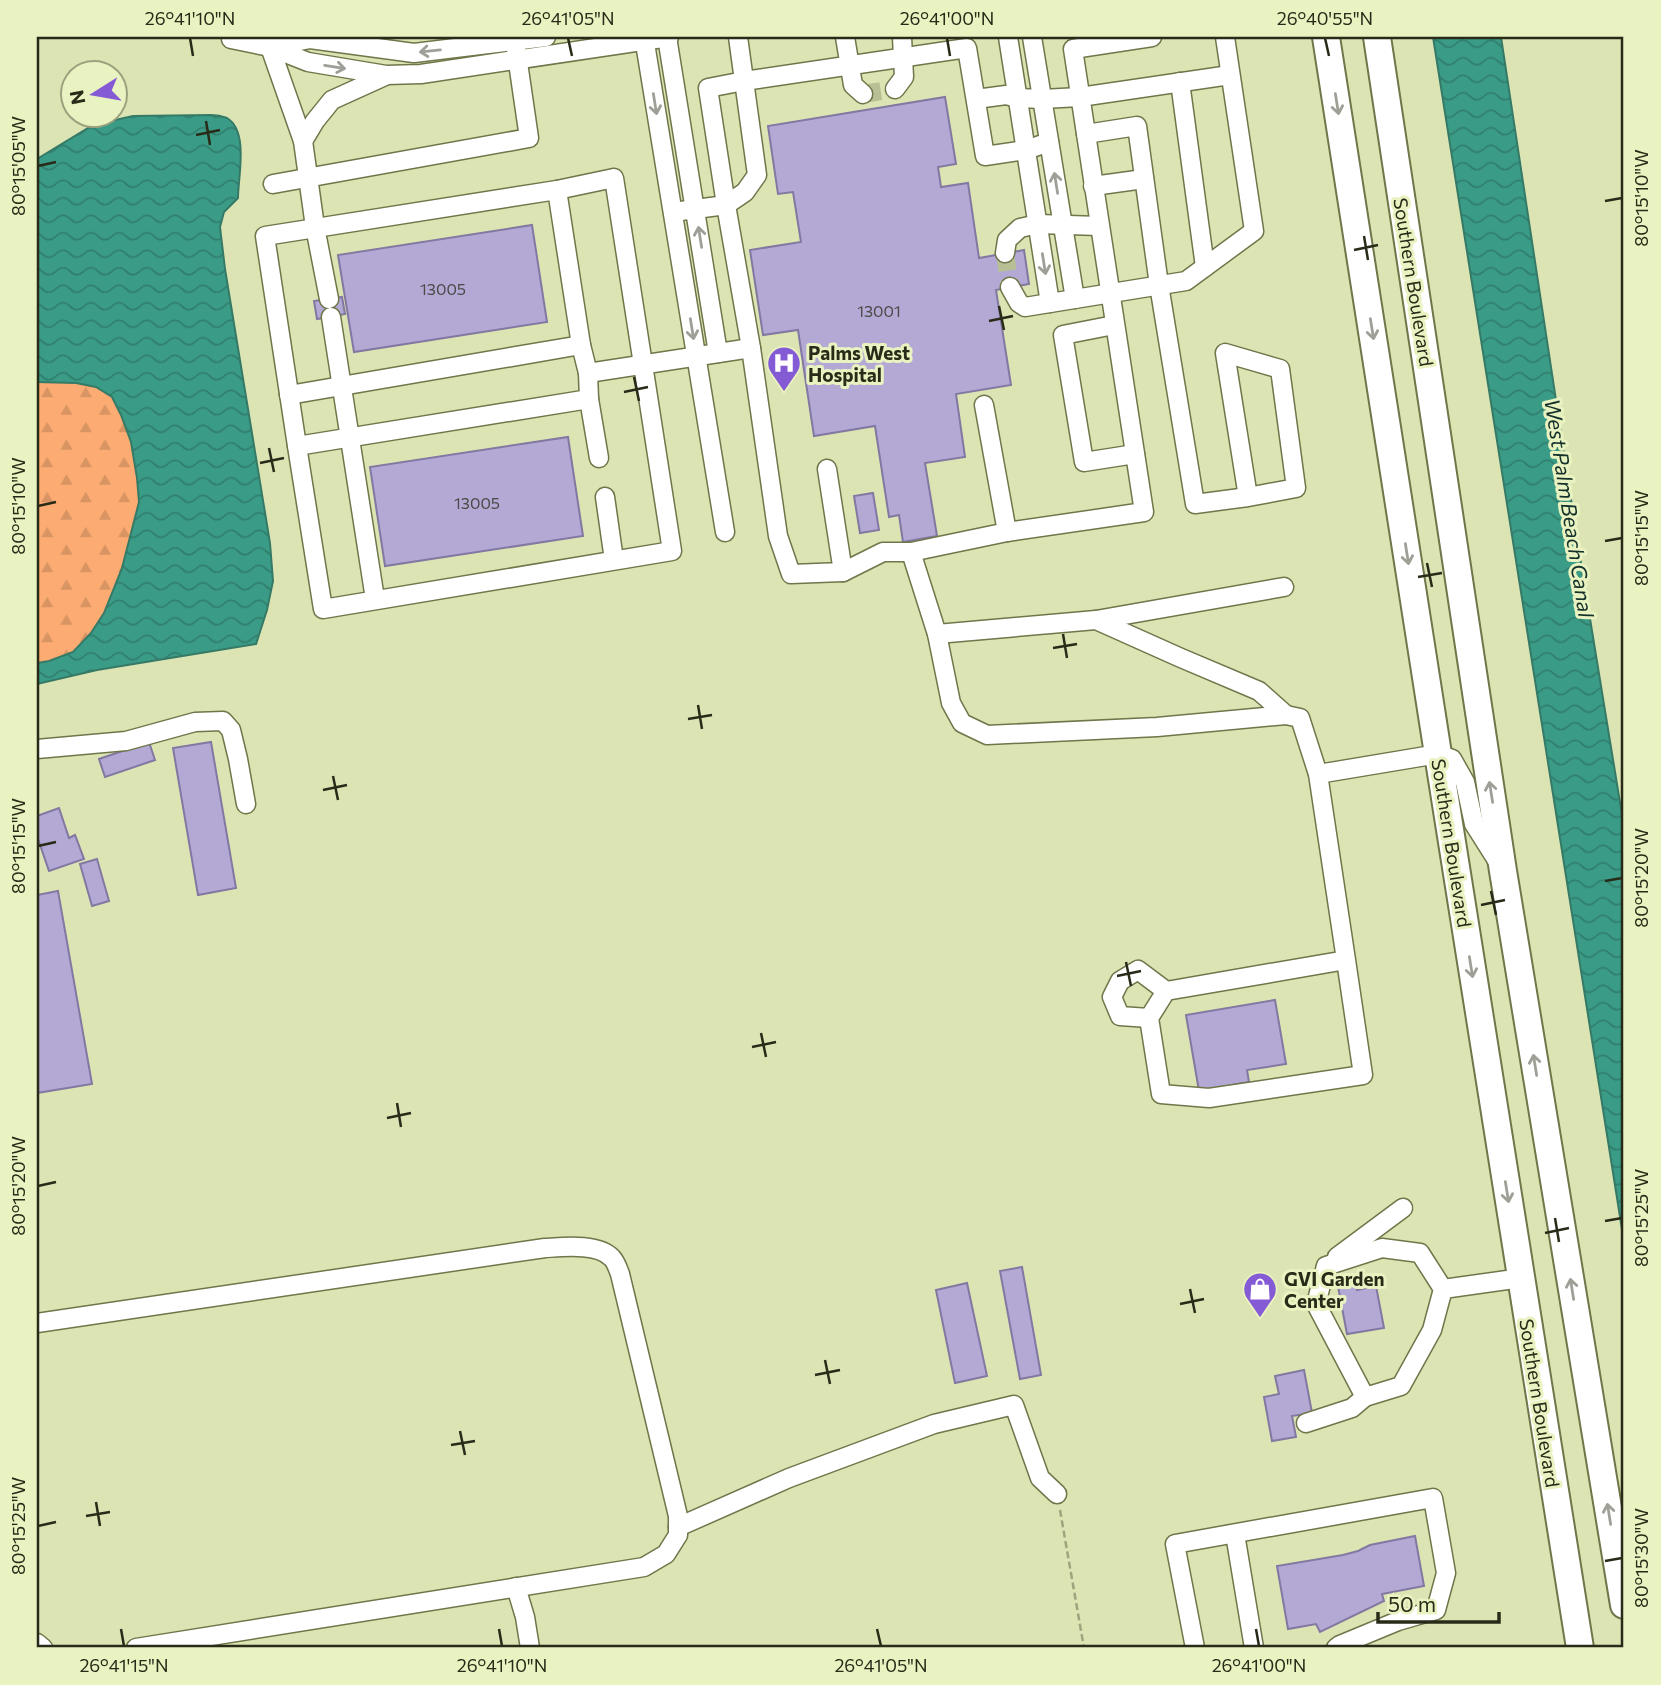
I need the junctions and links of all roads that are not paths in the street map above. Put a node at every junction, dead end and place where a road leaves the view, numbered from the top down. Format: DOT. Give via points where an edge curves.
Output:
graph roads {
  1 [pos="546,37"];
  2 [pos="668,37"];
  3 [pos="738,37"];
  4 [pos="845,37"];
  5 [pos="902,37"];
  6 [pos="1008,37"];
  7 [pos="1032,37"];
  8 [pos="1153,37"];
  9 [pos="1224,37"];
  10 [pos="1326,37"];
  11 [pos="1377,37"];
  12 [pos="645,38"];
  13 [pos="230,39"];
  14 [pos="269,42"];
  15 [pos="516,51"];
  16 [pos="903,58"];
  17 [pos="850,65"];
  18 [pos="386,75"];
  19 [pos="1230,75"];
  20 [pos="744,81"];
  21 [pos="1180,82"];
  22 [pos="895,89"];
  23 [pos="863,94"];
  24 [pos="1080,97"];
  25 [pos="1018,98"];
  26 [pos="976,99"];
  27 [pos="1042,99"];
  28 [pos="1086,134"];
  29 [pos="303,141"];
  30 [pos="1049,142"];
  31 [pos="1026,150"];
  32 [pos="307,177"];
  33 [pos="1144,179"];
  34 [pos="273,184"];
  35 [pos="1093,186"];
  36 [pos="557,190"];
  37 [pos="726,205"];
  38 [pos="695,208"];
  39 [pos="673,212"];
  40 [pos="1038,224"];
  41 [pos="1062,224"];
  42 [pos="1099,226"];
  43 [pos="315,227"];
  44 [pos="1006,253"];
  45 [pos="1205,267"];
  46 [pos="1159,285"];
  47 [pos="1010,287"];
  48 [pos="1109,293"];
  49 [pos="1074,299"];
  50 [pos="1050,303"];
  51 [pos="1114,325"];
  52 [pos="581,345"];
  53 [pos="751,348"];
  54 [pos="718,353"];
  55 [pos="697,356"];
  56 [pos="642,366"];
  57 [pos="589,373"];
  58 [pos="341,387"];
  59 [pos="289,395"];
  60 [pos="589,400"];
  61 [pos="984,405"];
  62 [pos="349,437"];
  63 [pos="297,446"];
  64 [pos="1135,454"];
  65 [pos="599,458"];
  66 [pos="827,469"];
  67 [pos="605,497"];
  68 [pos="1248,497"];
  69 [pos="725,531"];
  70 [pos="1007,532"];
  71 [pos="911,552"];
  72 [pos="614,560"];
  73 [pos="843,572"];
  74 [pos="1284,587"];
  75 [pos="374,599"];
  76 [pos="1096,620"];
  77 [pos="937,634"];
  78 [pos="1286,715"];
  79 [pos="37,749"];
  80 [pos="1438,754"];
  81 [pos="1318,774"];
  82 [pos="246,804"];
  83 [pos="1503,871"];
  84 [pos="1346,960"];
  85 [pos="1166,992"];
  86 [pos="1149,1018"];
  87 [pos="1403,1208"];
  88 [pos="1326,1266"];
  89 [pos="1521,1279"];
  90 [pos="1443,1289"];
  91 [pos="37,1323"];
  92 [pos="1365,1396"];
  93 [pos="1306,1423"];
  94 [pos="1057,1494"];
  95 [pos="678,1527"];
  96 [pos="1235,1534"];
  97 [pos="516,1587"];
  98 [pos="1624,1605"];
  99 [pos="37,1643"];
  100 [pos="43,1648"];
  101 [pos="136,1648"];
  102 [pos="530,1648"];
  103 [pos="1195,1648"];
  104 [pos="1254,1648"];
  105 [pos="1336,1648"];
  106 [pos="1580,1648"];
  1 -- 15 [label="street"];
  2 -- 12 [label="street"];
  2 -- 38 [label="street"];
  3 -- 20 [label="street"];
  4 -- 17 [label="street"];
  5 -- 16 [label="street"];
  6 -- 25 [label="street"];
  7 -- 27 [label="street"];
  8 -- 24 [label="street" via="1073,49"];
  9 -- 19 [label="street"];
  10 -- 80 [label="highway, Southern Boulevard, one-way"];
  83 -- 11 [label="highway, Southern Boulevard, one-way"];
  12 -- 15 [label="street"];
  12 -- 39 [label="street, one-way"];
  13 -- 14 [label="street"];
  15 -- 14 [label="street, one-way" via="414,53 310,39"];
  14 -- 18 [label="street, one-way" via="308,62"];
  14 -- 29 [label="street"];
  15 -- 18 [label="street" via="421,74"];
  15 -- 32 [label="street" via="529,138"];
  16 -- 17 [label="street"];
  16 -- 22 [label="street" via="904,77"];
  16 -- 26 [label="street" via="967,48"];
  17 -- 20 [label="street"];
  17 -- 23 [label="street" via="853,85"];
  18 -- 29 [label="street" via="332,100"];
  19 -- 21 [label="street"];
  19 -- 45 [label="street" via="1254,231"];
  20 -- 37 [label="street" via="757,176"];
  20 -- 37 [label="street" via="708,88"];
  21 -- 24 [label="street"];
  21 -- 45 [label="street"];
  24 -- 27 [label="street"];
  24 -- 28 [label="street"];
  25 -- 26 [label="street"];
  25 -- 27 [label="street"];
  25 -- 31 [label="street"];
  26 -- 31 [label="street" via="985,156"];
  27 -- 30 [label="street"];
  28 -- 33 [label="street" via="1137,126"];
  28 -- 35 [label="street"];
  29 -- 32 [label="street"];
  30 -- 31 [label="street"];
  41 -- 30 [label="street, one-way"];
  31 -- 40 [label="street"];
  32 -- 34 [label="street"];
  32 -- 43 [label="street"];
  33 -- 35 [label="street"];
  33 -- 46 [label="street"];
  35 -- 42 [label="street"];
  36 -- 43 [label="street"];
  36 -- 52 [label="street"];
  36 -- 56 [label="street" via="614,178"];
  37 -- 38 [label="street"];
  37 -- 53 [label="street"];
  38 -- 39 [label="street"];
  54 -- 38 [label="street, one-way"];
  39 -- 55 [label="street, one-way"];
  40 -- 41 [label="street"];
  40 -- 44 [label="street" via="1013,233"];
  40 -- 50 [label="street, one-way"];
  41 -- 42 [label="street"];
  41 -- 49 [label="street"];
  42 -- 48 [label="street"];
  43 -- 58 [label="street"];
  43 -- 59 [label="street" via="265,236"];
  45 -- 46 [label="street" via="1186,281"];
  46 -- 48 [label="street"];
  46 -- 68 [label="street" via="1195,504"];
  47 -- 50 [label="street" via="1026,307"];
  48 -- 49 [label="street"];
  48 -- 51 [label="street"];
  49 -- 50 [label="street"];
  51 -- 64 [label="street"];
  51 -- 64 [label="street" via="1063,335 1084,463"];
  52 -- 57 [label="street"];
  52 -- 58 [label="street"];
  53 -- 54 [label="street"];
  53 -- 73 [label="street" via="778,536 791,574"];
  54 -- 55 [label="street"];
  55 -- 56 [label="street"];
  55 -- 69 [label="street"];
  56 -- 57 [label="street"];
  56 -- 72 [label="street" via="672,551"];
  57 -- 60 [label="street"];
  58 -- 59 [label="street"];
  58 -- 62 [label="street"];
  59 -- 63 [label="street"];
  60 -- 62 [label="street"];
  60 -- 65 [label="street"];
  61 -- 70 [label="street"];
  62 -- 63 [label="street"];
  62 -- 75 [label="street"];
  63 -- 75 [label="street" via="323,608"];
  64 -- 70 [label="street" via="1144,512"];
  66 -- 73 [label="street"];
  67 -- 72 [label="street"];
  68 -- 68 [label="street" via="1244,471 1225,353 1280,369 1296,488"];
  70 -- 71 [label="street"];
  71 -- 73 [label="street" via="883,552"];
  71 -- 77 [label="street"];
  72 -- 75 [label="street"];
  74 -- 76 [label="street"];
  76 -- 77 [label="street"];
  76 -- 78 [label="street" via="1259,691"];
  77 -- 78 [label="street" via="951,703 962,723 987,735"];
  78 -- 81 [label="street" via="1300,718"];
  79 -- 82 [label="street" via="126,741 195,722 223,721 231,730"];
  80 -- 81 [label="street"];
  80 -- 83 [label="street" via="1452,759 1465,782 1474,824"];
  80 -- 89 [label="highway, Southern Boulevard, one-way"];
  81 -- 84 [label="street"];
  98 -- 83 [label="highway, Southern Boulevard, one-way"];
  84 -- 85 [label="street"];
  84 -- 86 [label="street" via="1363,1075 1209,1098 1161,1094"];
  85 -- 86 [label="street"];
  85 -- 86 [label="street" via="1138,970 1120,981 1112,997 1120,1016"];
  87 -- 88 [label="street"];
  88 -- 90 [label="street" via="1382,1248 1420,1253"];
  88 -- 92 [label="street" via="1316,1304"];
  89 -- 90 [label="street"];
  89 -- 106 [label="highway, Southern Boulevard"];
  90 -- 92 [label="street" via="1432,1330 1401,1386"];
  91 -- 95 [label="street" via="545,1248 597,1250 612,1258 620,1274"];
  92 -- 93 [label="street" via="1352,1408"];
  94 -- 95 [label="street" via="1040,1478 1014,1405 934,1424 789,1478"];
  95 -- 97 [label="street" via="666,1554 644,1567"];
  96 -- 103 [label="street" via="1175,1545"];
  96 -- 104 [label="street"];
  96 -- 105 [label="street" via="1433,1499 1446,1573 1436,1609"];
  97 -- 101 [label="street"];
  97 -- 102 [label="street"];
  99 -- 100 [label="street"];
}
